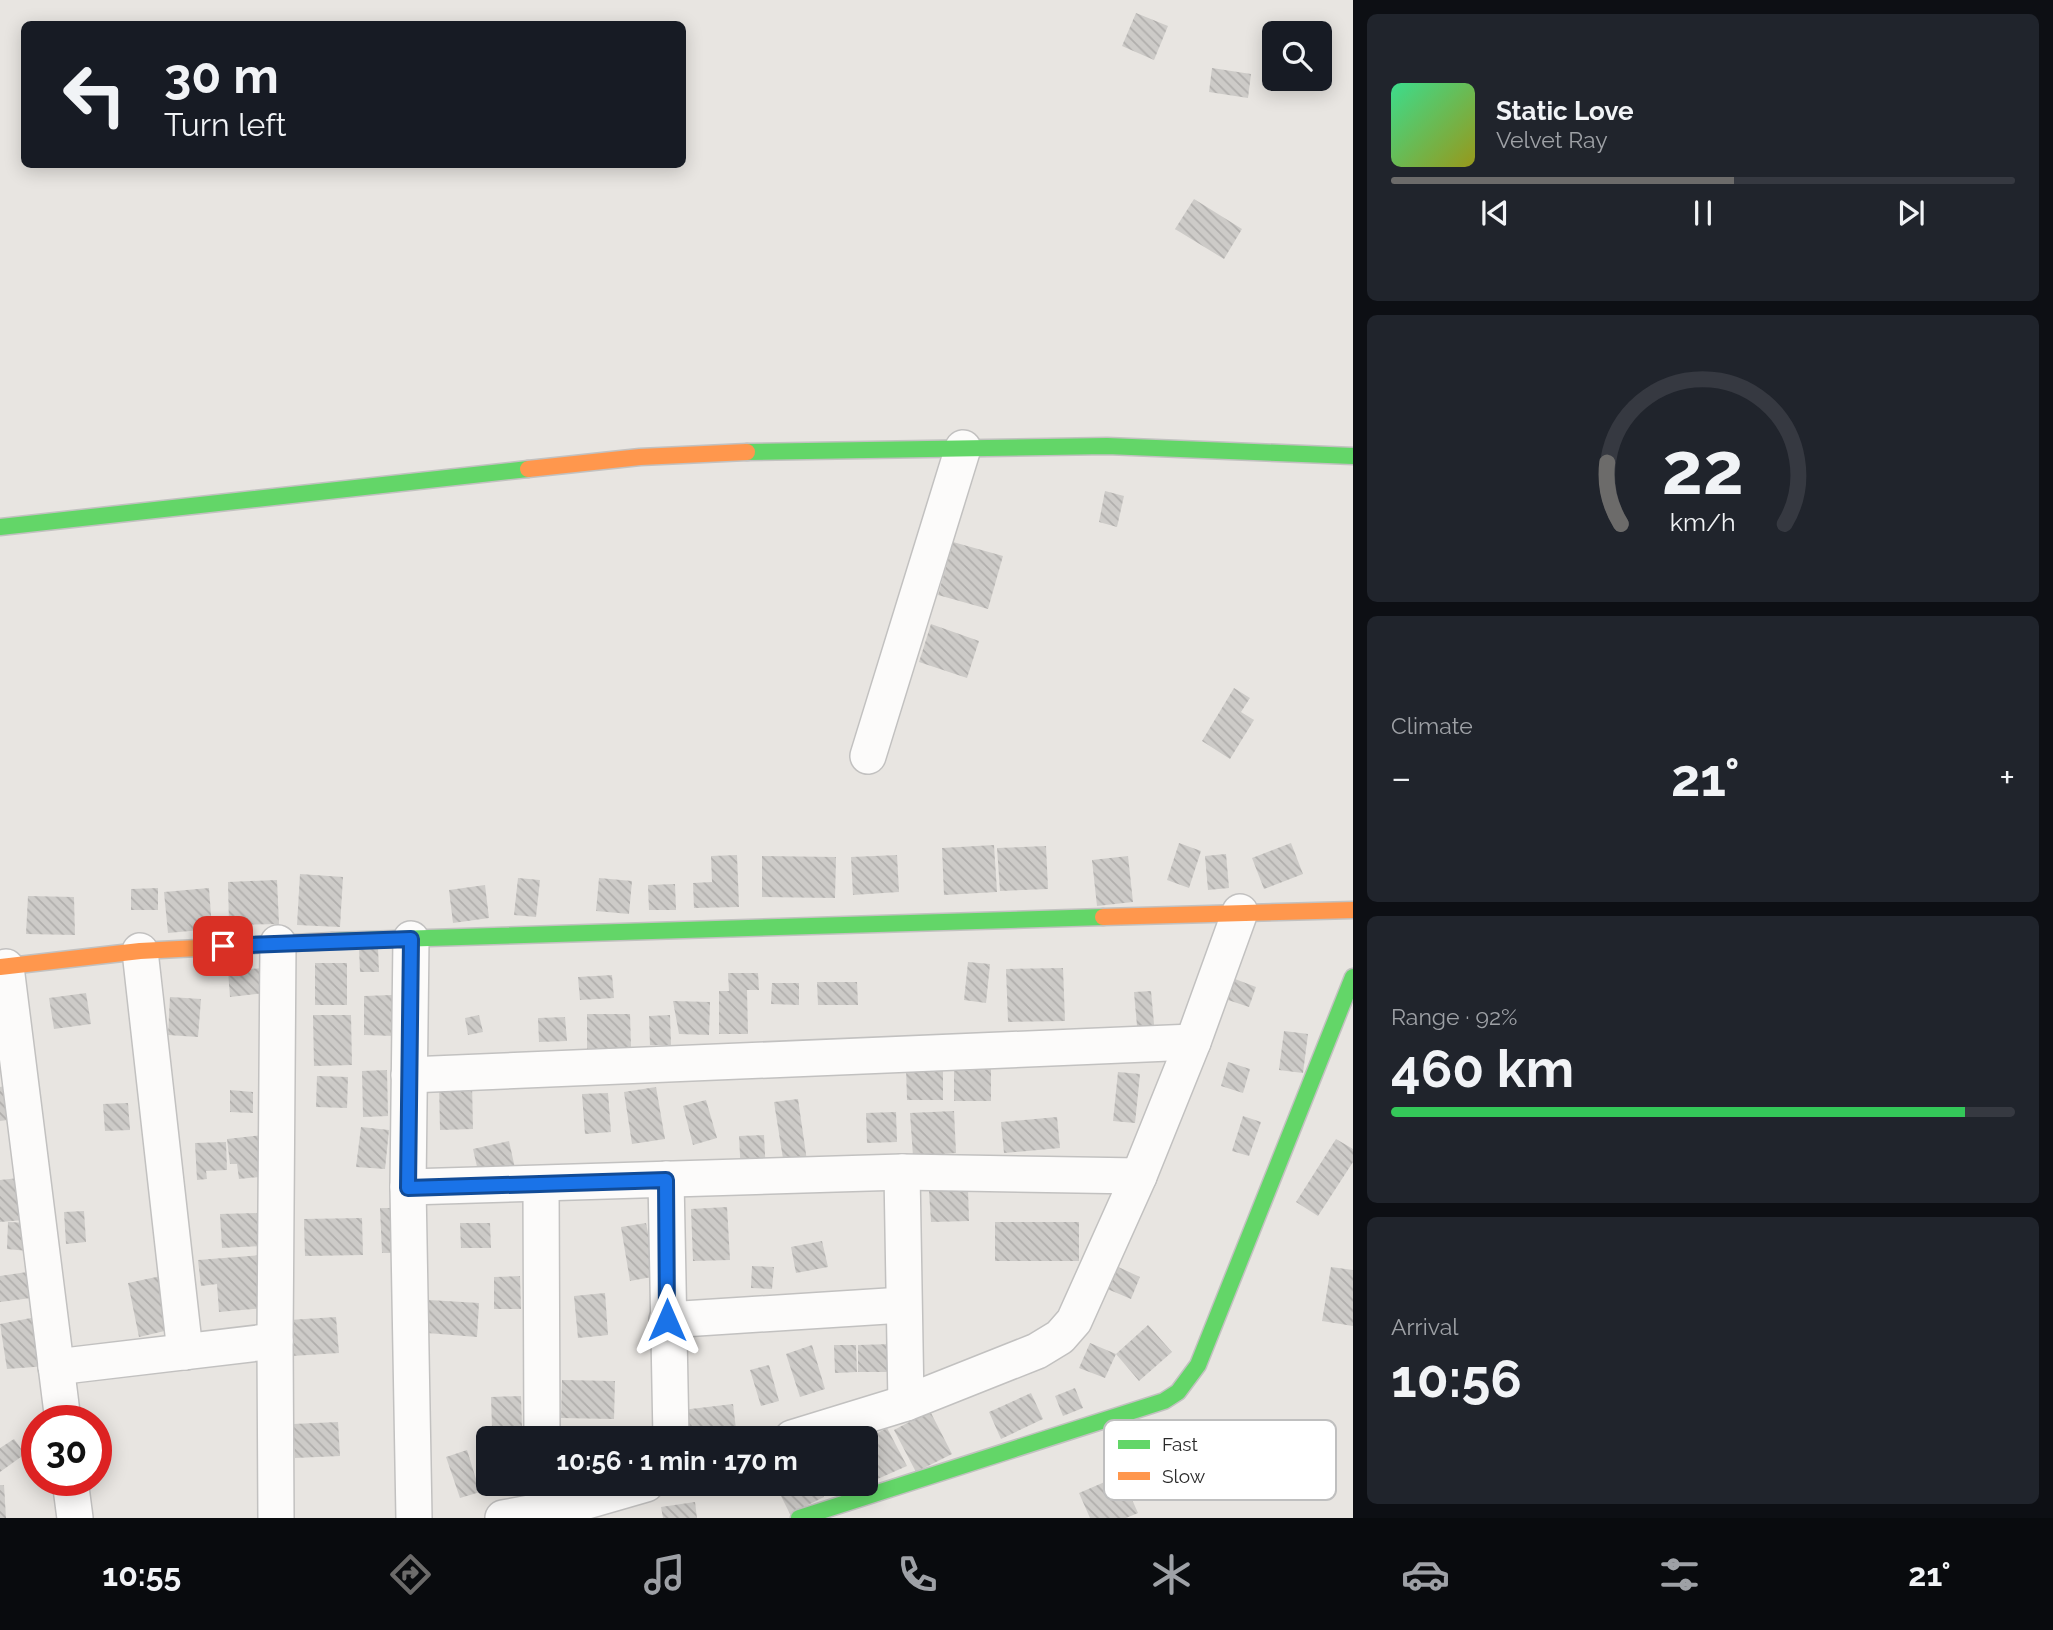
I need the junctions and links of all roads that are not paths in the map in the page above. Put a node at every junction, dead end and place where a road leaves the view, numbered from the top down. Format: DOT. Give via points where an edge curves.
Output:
graph roads {
  1 [pos="963,448"];
  2 [pos="1353,456"];
  3 [pos="0,527"];
  4 [pos="868,757"];
  5 [pos="1353,910"];
  6 [pos="1240,912"];
  7 [pos="411,939"];
  8 [pos="278,943"];
  9 [pos="140,951"];
  10 [pos="3,967"];
  11 [pos="1353,977"];
  12 [pos="1193,1042"];
  13 [pos="409,1075"];
  14 [pos="902,1172"];
  15 [pos="1139,1176"];
  16 [pos="666,1180"];
  17 [pos="541,1184"];
  18 [pos="408,1188"];
  19 [pos="903,1306"];
  20 [pos="667,1320"];
  21 [pos="275,1341"];
  22 [pos="184,1352"];
  23 [pos="56,1367"];
  24 [pos="906,1403"];
  25 [pos="61,1405"];
  26 [pos="1107,1420"];
  27 [pos="1104,1421"];
  28 [pos="542,1426"];
  29 [pos="671,1426"];
  30 [pos="831,1426"];
  31 [pos="72,1496"];
  32 [pos="577,1496"];
  33 [pos="543,1497"];
  34 [pos="75,1518"];
  35 [pos="276,1518"];
  36 [pos="414,1518"];
  37 [pos="503,1518"];
  38 [pos="799,1518"];
  1 -- 2 [label="street" via="1107,446"];
  1 -- 3 [label="street" via="640,457"];
  1 -- 4 [label="street"];
  5 -- 6 [label="street"];
  6 -- 7 [label="street"];
  6 -- 12 [label="street"];
  7 -- 8 [label="street"];
  7 -- 13 [label="street"];
  8 -- 9 [label="street"];
  8 -- 21 [label="street"];
  9 -- 10 [label="street"];
  9 -- 22 [label="street"];
  10 -- 23 [label="street"];
  11 -- 26 [label="street" via="1198,1365 1178,1392 1164,1401"];
  12 -- 13 [label="street"];
  12 -- 15 [label="street"];
  13 -- 18 [label="street"];
  14 -- 15 [label="street"];
  14 -- 16 [label="street"];
  14 -- 19 [label="street"];
  15 -- 24 [label="street" via="1074,1321 1060,1337 1037,1351"];
  16 -- 17 [label="street"];
  16 -- 20 [label="street"];
  17 -- 18 [label="street"];
  17 -- 28 [label="street"];
  18 -- 36 [label="street"];
  19 -- 20 [label="street"];
  19 -- 24 [label="street"];
  20 -- 29 [label="street"];
  21 -- 22 [label="street"];
  21 -- 35 [label="street"];
  22 -- 23 [label="street"];
  23 -- 25 [label="street"];
  24 -- 30 [label="street"];
  27 -- 38 [label="street"];
  31 -- 34 [label="street"];
  32 -- 33 [label="street"];
  33 -- 37 [label="street"];
}
